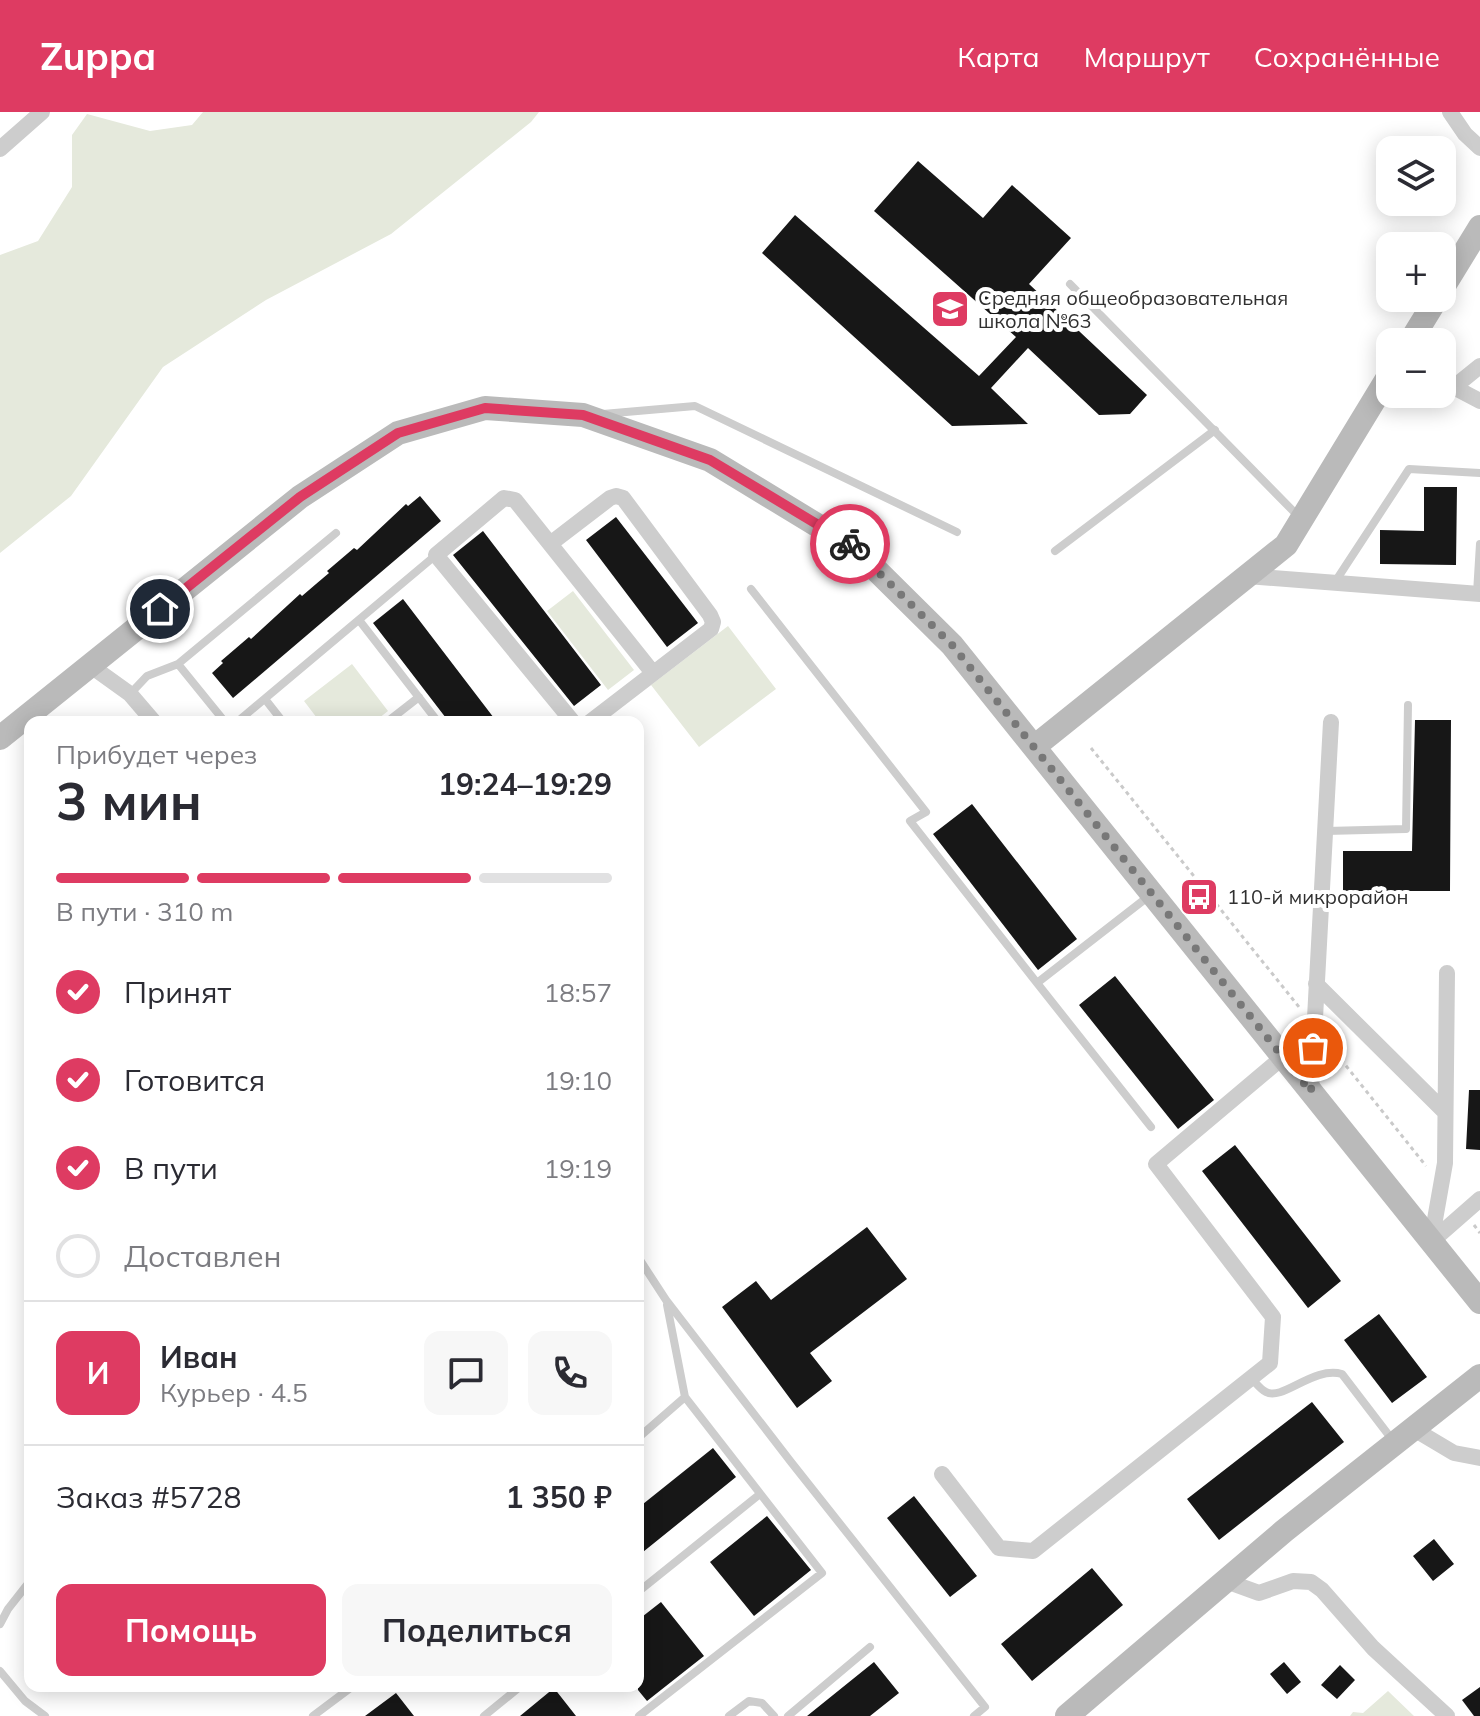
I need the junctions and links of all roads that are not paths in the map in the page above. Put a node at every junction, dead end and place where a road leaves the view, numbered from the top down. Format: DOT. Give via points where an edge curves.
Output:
graph roads {
  1 [pos="42,112"];
  2 [pos="1450,112"];
  3 [pos="1480,148"];
  4 [pos="0,149"];
  5 [pos="1480,227"];
  6 [pos="1456,266"];
  7 [pos="1070,284"];
  8 [pos="1480,366"];
  9 [pos="1456,380"];
  10 [pos="1456,388"];
  11 [pos="1376,397"];
  12 [pos="1480,401"];
  13 [pos="583,415"];
  14 [pos="1215,430"];
  15 [pos="1480,473"];
  16 [pos="1301,518"];
  17 [pos="957,532"];
  18 [pos="336,533"];
  19 [pos="550,544"];
  20 [pos="1480,544"];
  21 [pos="1055,551"];
  22 [pos="436,555"];
  23 [pos="1247,576"];
  24 [pos="1334,582"];
  25 [pos="751,589"];
  26 [pos="1479,594"];
  27 [pos="359,620"];
  28 [pos="178,664"];
  29 [pos="91,666"];
  30 [pos="653,673"];
  31 [pos="130,694"];
  32 [pos="419,697"];
  33 [pos="265,699"];
  34 [pos="1408,705"];
  35 [pos="28,716"];
  36 [pos="149,716"];
  37 [pos="220,716"];
  38 [pos="244,716"];
  39 [pos="278,716"];
  40 [pos="395,716"];
  41 [pos="433,716"];
  42 [pos="568,716"];
  43 [pos="598,716"];
  44 [pos="24,719"];
  45 [pos="1331,722"];
  46 [pos="0,738"];
  47 [pos="1034,747"];
  48 [pos="1325,831"];
  49 [pos="1153,893"];
  50 [pos="1447,973"];
  51 [pos="1037,983"];
  52 [pos="1316,984"];
  53 [pos="1283,1057"];
  54 [pos="1311,1092"];
  55 [pos="1445,1112"];
  56 [pos="1151,1127"];
  57 [pos="1480,1199"];
  58 [pos="1431,1242"];
  59 [pos="644,1266"];
  60 [pos="666,1300"];
  61 [pos="1480,1302"];
  62 [pos="1480,1376"];
  63 [pos="1251,1378"];
  64 [pos="685,1397"];
  65 [pos="644,1433"];
  66 [pos="1403,1435"];
  67 [pos="1480,1458"];
  68 [pos="942,1474"];
  69 [pos="760,1494"];
  70 [pos="1226,1581"];
  71 [pos="644,1587"];
  72 [pos="24,1589"];
  73 [pos="0,1624"];
  74 [pos="870,1647"];
  75 [pos="0,1671"];
  76 [pos="345,1692"];
  77 [pos="514,1692"];
  78 [pos="45,1716"];
  79 [pos="313,1716"];
  80 [pos="484,1716"];
  81 [pos="639,1716"];
  82 [pos="729,1716"];
  83 [pos="774,1716"];
  84 [pos="788,1716"];
  85 [pos="974,1716"];
  86 [pos="1067,1716"];
  87 [pos="1447,1716"];
  1 -- 4 [label="street"];
  2 -- 3 [label="street"];
  5 -- 6 [label="street"];
  7 -- 14 [label="lane"];
  8 -- 9 [label="street"];
  10 -- 12 [label="street"];
  11 -- 16 [label="street"];
  13 -- 17 [label="lane" via="695,406"];
  13 -- 29 [label="street" via="485,408 398,433 300,497"];
  13 -- 47 [label="street" via="710,460 853,547 952,645"];
  14 -- 16 [label="lane"];
  14 -- 21 [label="lane"];
  15 -- 24 [label="lane" via="1409,469"];
  16 -- 23 [label="street" via="1286,545"];
  18 -- 28 [label="lane"];
  19 -- 22 [label="street" via="510,497"];
  19 -- 30 [label="street"];
  19 -- 30 [label="street" via="610,498 623,498 713,622 711,629"];
  20 -- 26 [label="lane"];
  22 -- 27 [label="lane"];
  22 -- 42 [label="street"];
  23 -- 24 [label="street"];
  23 -- 47 [label="street"];
  24 -- 26 [label="street"];
  25 -- 51 [label="lane" via="926,812 910,821"];
  27 -- 32 [label="lane"];
  27 -- 33 [label="lane"];
  28 -- 31 [label="lane" via="147,676"];
  28 -- 37 [label="lane"];
  29 -- 31 [label="street"];
  29 -- 35 [label="street"];
  30 -- 43 [label="street"];
  31 -- 36 [label="street"];
  32 -- 40 [label="lane"];
  32 -- 41 [label="lane"];
  33 -- 38 [label="lane"];
  33 -- 39 [label="lane"];
  34 -- 48 [label="lane" via="1406,829"];
  44 -- 46 [label="street"];
  45 -- 48 [label="street"];
  47 -- 49 [label="street"];
  48 -- 52 [label="street"];
  49 -- 51 [label="lane"];
  49 -- 53 [label="street"];
  50 -- 55 [label="street"];
  51 -- 56 [label="lane"];
  52 -- 54 [label="street"];
  52 -- 55 [label="street"];
  53 -- 54 [label="street"];
  53 -- 63 [label="street" via="1156,1164 1273,1317 1270,1363"];
  54 -- 58 [label="street"];
  55 -- 58 [label="street" via="1445,1163"];
  57 -- 58 [label="street"];
  58 -- 61 [label="street"];
  59 -- 60 [label="lane"];
  60 -- 64 [label="lane"];
  60 -- 85 [label="lane" via="985,1707"];
  62 -- 66 [label="street"];
  63 -- 66 [label="lane" via="1272,1393 1324,1372 1342,1374"];
  63 -- 68 [label="street" via="1033,1551 999,1548"];
  64 -- 65 [label="lane"];
  64 -- 69 [label="lane"];
  66 -- 67 [label="street"];
  66 -- 70 [label="street"];
  69 -- 71 [label="lane"];
  69 -- 81 [label="lane" via="822,1573"];
  70 -- 86 [label="street"];
  70 -- 87 [label="street" via="1259,1593 1293,1581 1311,1582"];
  72 -- 73 [label="lane"];
  74 -- 84 [label="lane"];
  75 -- 78 [label="lane"];
  76 -- 79 [label="lane"];
  77 -- 80 [label="lane"];
  82 -- 83 [label="lane" via="749,1701 762,1703"];
}
